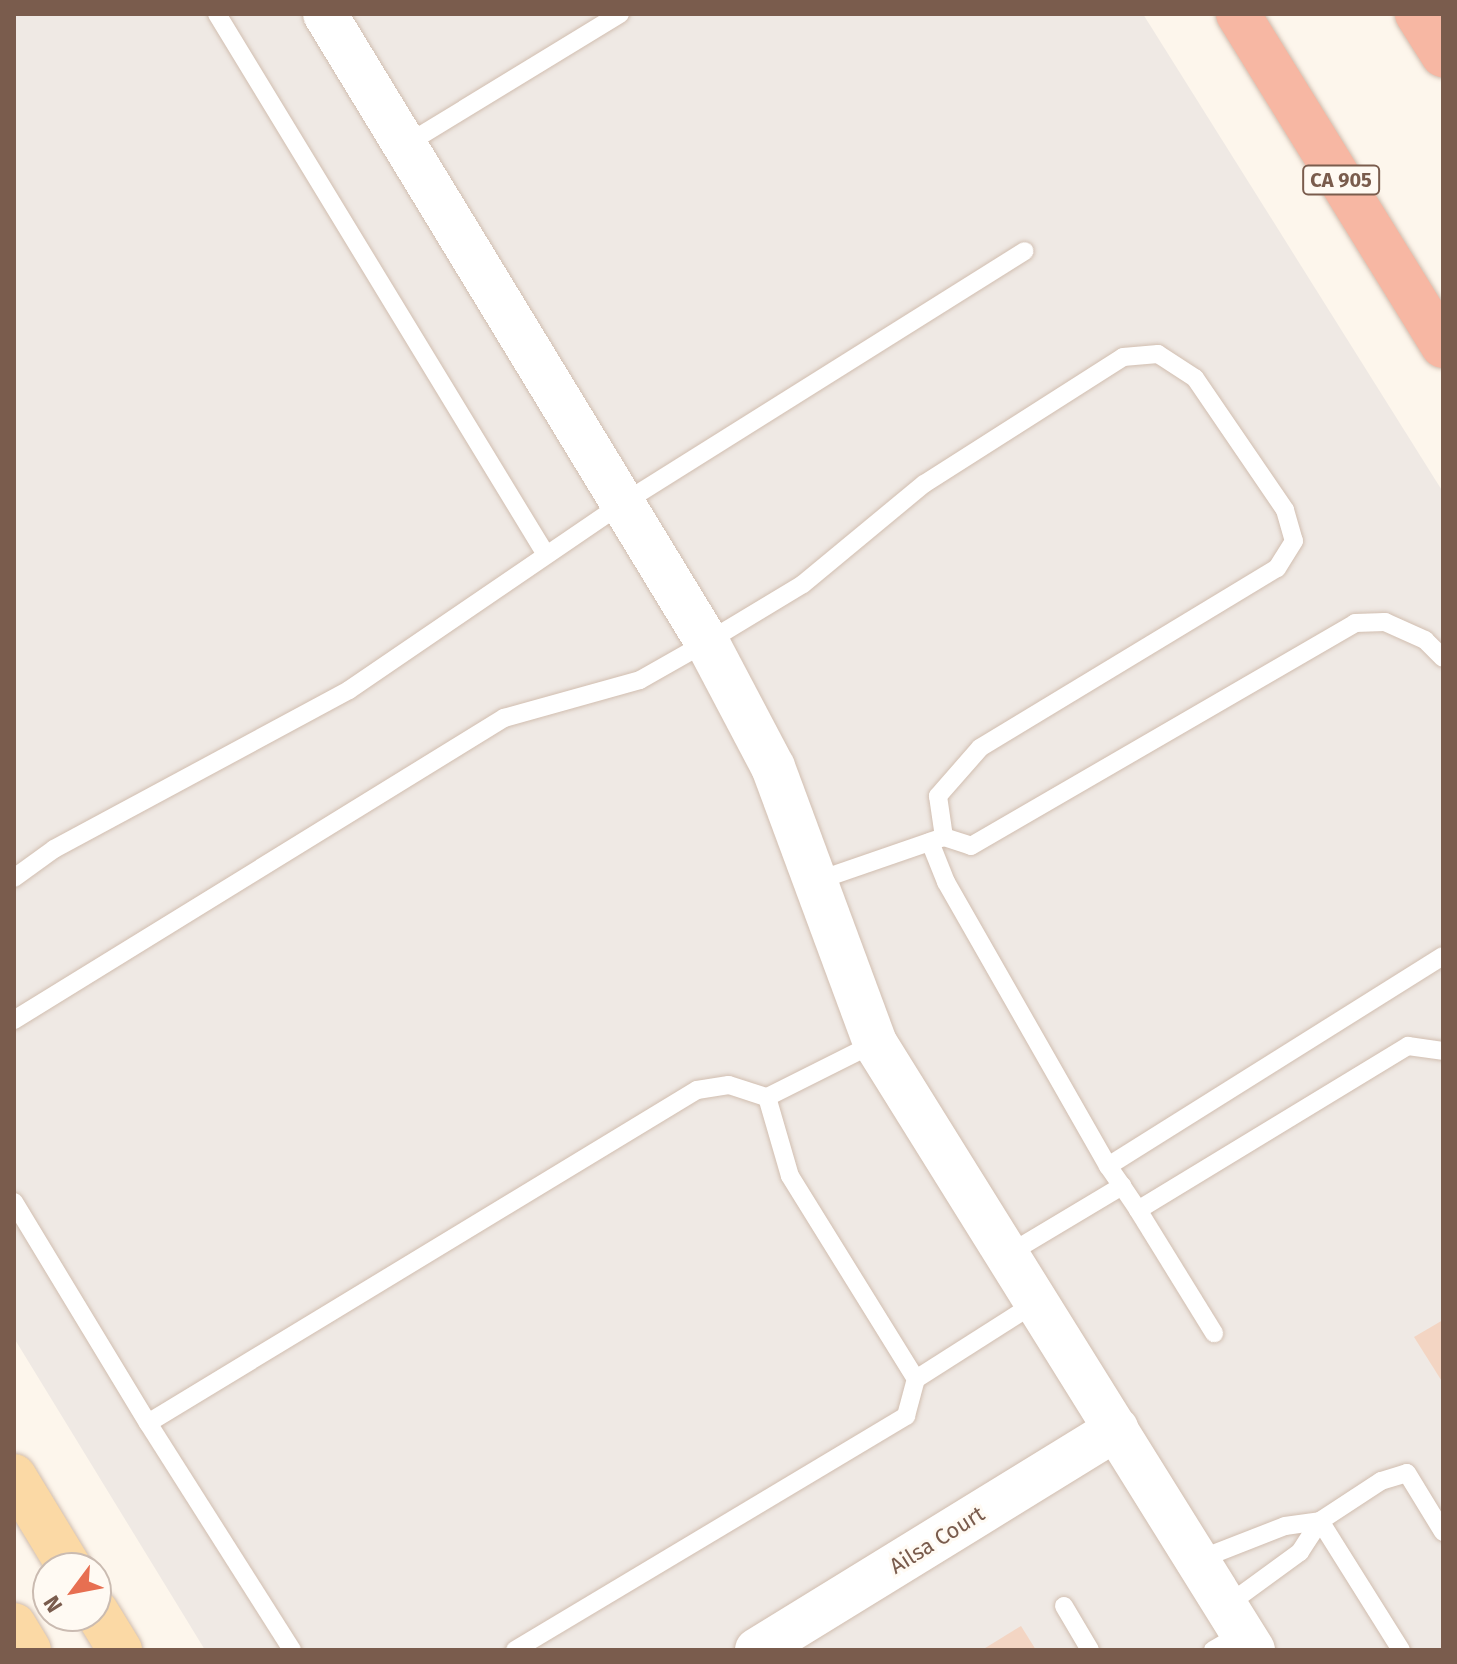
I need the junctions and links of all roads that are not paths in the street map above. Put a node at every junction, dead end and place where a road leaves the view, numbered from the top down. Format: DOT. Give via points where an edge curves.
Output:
graph roads {
  1 [pos="217,14"];
  2 [pos="325,14"];
  3 [pos="620,14"];
  4 [pos="1238,14"];
  5 [pos="1417,14"];
  6 [pos="1443,55"];
  7 [pos="405,145"];
  8 [pos="1025,251"];
  9 [pos="1443,346"];
  10 [pos="623,503"];
  11 [pos="545,553"];
  12 [pos="707,642"];
  13 [pos="1443,658"];
  14 [pos="937,839"];
  15 [pos="14,878"];
  16 [pos="812,882"];
  17 [pos="1443,956"];
  18 [pos="14,1020"];
  19 [pos="875,1043"];
  20 [pos="1443,1051"];
  21 [pos="767,1097"];
  22 [pos="1108,1166"];
  23 [pos="1122,1186"];
  24 [pos="14,1202"];
  25 [pos="1138,1210"];
  26 [pos="1010,1253"];
  27 [pos="1037,1302"];
  28 [pos="1214,1333"];
  29 [pos="916,1379"];
  30 [pos="148,1423"];
  31 [pos="1116,1429"];
  32 [pos="14,1476"];
  33 [pos="1320,1521"];
  34 [pos="1443,1532"];
  35 [pos="60,1552"];
  36 [pos="1198,1560"];
  37 [pos="1064,1606"];
  38 [pos="14,1625"];
  39 [pos="109,1632"];
  40 [pos="1234,1635"];
  41 [pos="29,1650"];
  42 [pos="120,1650"];
  43 [pos="292,1650"];
  44 [pos="515,1650"];
  45 [pos="757,1650"];
  46 [pos="1090,1650"];
  47 [pos="1401,1650"];
  1 -- 11 [label="lane"];
  2 -- 7 [label="street"];
  3 -- 7 [label="lane"];
  4 -- 9 [label="highway, CA 905"];
  5 -- 6 [label="highway"];
  7 -- 10 [label="street"];
  8 -- 10 [label="lane"];
  10 -- 11 [label="lane"];
  10 -- 12 [label="street"];
  11 -- 15 [label="lane" via="349,690 54,849"];
  12 -- 14 [label="lane" via="803,584 924,484 1123,357 1158,354 1195,378 1285,510 1294,541 1277,568 980,748 938,796"];
  12 -- 16 [label="street" via="773,767"];
  12 -- 18 [label="lane" via="640,680 504,718"];
  13 -- 14 [label="lane" via="1425,640 1385,622 1355,623 971,846"];
  14 -- 16 [label="lane"];
  14 -- 22 [label="lane" via="946,882"];
  16 -- 19 [label="street"];
  17 -- 22 [label="lane"];
  19 -- 21 [label="lane"];
  19 -- 26 [label="street"];
  20 -- 25 [label="lane" via="1408,1046"];
  21 -- 29 [label="lane" via="790,1176"];
  21 -- 30 [label="lane" via="729,1085 697,1090"];
  22 -- 23 [label="lane"];
  23 -- 25 [label="lane"];
  23 -- 26 [label="lane"];
  24 -- 30 [label="lane"];
  25 -- 28 [label="lane"];
  26 -- 27 [label="street"];
  27 -- 29 [label="lane"];
  27 -- 31 [label="street"];
  29 -- 44 [label="lane" via="906,1416"];
  30 -- 43 [label="lane"];
  31 -- 36 [label="street"];
  31 -- 45 [label="street, Ailsa Court"];
  32 -- 35 [label="main road"];
  33 -- 34 [label="lane" via="1381,1481 1407,1473"];
  33 -- 36 [label="lane" via="1285,1526"];
  33 -- 40 [label="lane"];
  33 -- 47 [label="lane"];
  36 -- 40 [label="street"];
  37 -- 46 [label="lane"];
  38 -- 41 [label="main road"];
  39 -- 42 [label="main road"];
}
